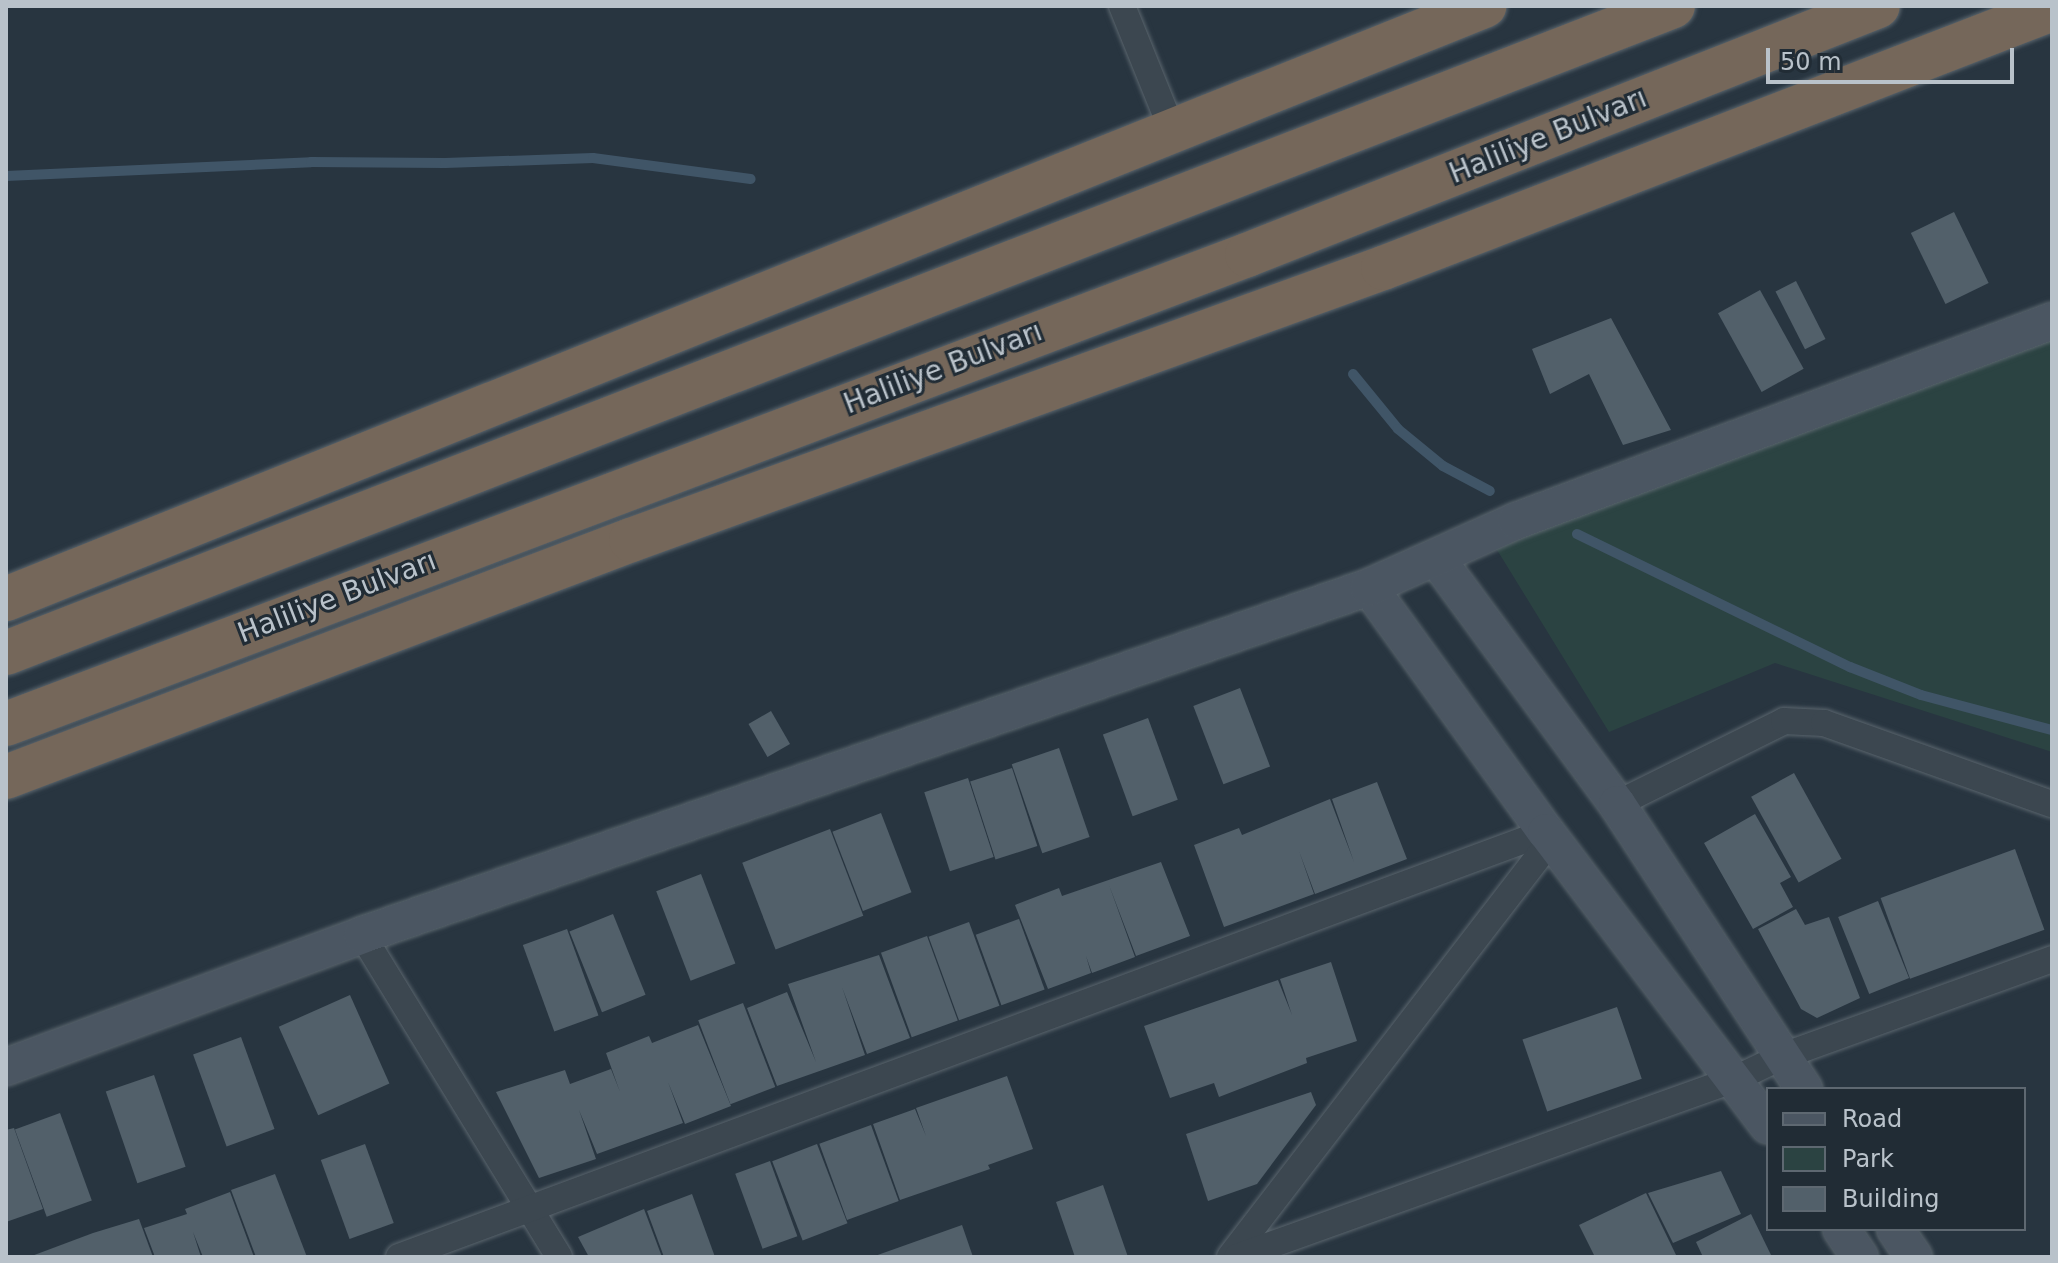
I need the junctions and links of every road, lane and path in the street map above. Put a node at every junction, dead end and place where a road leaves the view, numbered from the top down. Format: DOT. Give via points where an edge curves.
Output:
graph roads {
  1 [pos="1122,6"];
  2 [pos="1484,6"];
  3 [pos="1673,6"];
  4 [pos="1878,6"];
  5 [pos="2052,9"];
  6 [pos="1172,130"];
  7 [pos="1214,187"];
  8 [pos="1247,255"];
  9 [pos="2052,321"];
  10 [pos="526,392"];
  11 [pos="631,540"];
  12 [pos="1437,559"];
  13 [pos="1369,587"];
  14 [pos="6,599"];
  15 [pos="6,653"];
  16 [pos="6,724"];
  17 [pos="6,777"];
  18 [pos="1617,804"];
  19 [pos="2052,804"];
  20 [pos="1549,836"];
  21 [pos="362,935"];
  22 [pos="2052,959"];
  23 [pos="1783,1056"];
  24 [pos="6,1067"];
  25 [pos="1735,1079"];
  26 [pos="1803,1087"];
  27 [pos="1766,1123"];
  28 [pos="529,1209"];
  29 [pos="1321,1227"];
  30 [pos="1842,1231"];
  31 [pos="1896,1231"];
  32 [pos="399,1257"];
  33 [pos="559,1257"];
  34 [pos="1230,1257"];
  35 [pos="1237,1257"];
  36 [pos="1297,1257"];
  37 [pos="1860,1257"];
  38 [pos="1914,1257"];
  1 -- 6 [label="street"];
  2 -- 6 [label="highway"];
  3 -- 7 [label="highway"];
  4 -- 8 [label="highway, Haliliye Bulvarı"];
  5 -- 11 [label="highway" via="1383,268"];
  6 -- 10 [label="highway"];
  7 -- 10 [label="highway"];
  7 -- 15 [label="highway"];
  8 -- 11 [label="highway"];
  8 -- 16 [label="highway, Haliliye Bulvarı"];
  9 -- 12 [label="street" via="1516,521"];
  10 -- 14 [label="highway"];
  11 -- 17 [label="highway"];
  12 -- 13 [label="street"];
  12 -- 18 [label="street"];
  13 -- 20 [label="street"];
  13 -- 21 [label="street"];
  18 -- 19 [label="street" via="1784,721 1824,723"];
  18 -- 23 [label="street"];
  20 -- 25 [label="street"];
  20 -- 28 [label="street"];
  20 -- 34 [label="street"];
  21 -- 24 [label="street"];
  21 -- 28 [label="street"];
  22 -- 23 [label="street"];
  23 -- 25 [label="street"];
  23 -- 26 [label="street"];
  25 -- 27 [label="street"];
  25 -- 29 [label="street"];
  28 -- 32 [label="street"];
  28 -- 33 [label="street"];
  29 -- 35 [label="street"];
  29 -- 36 [label="street"];
  30 -- 37 [label="street"];
  31 -- 38 [label="street"];
}
